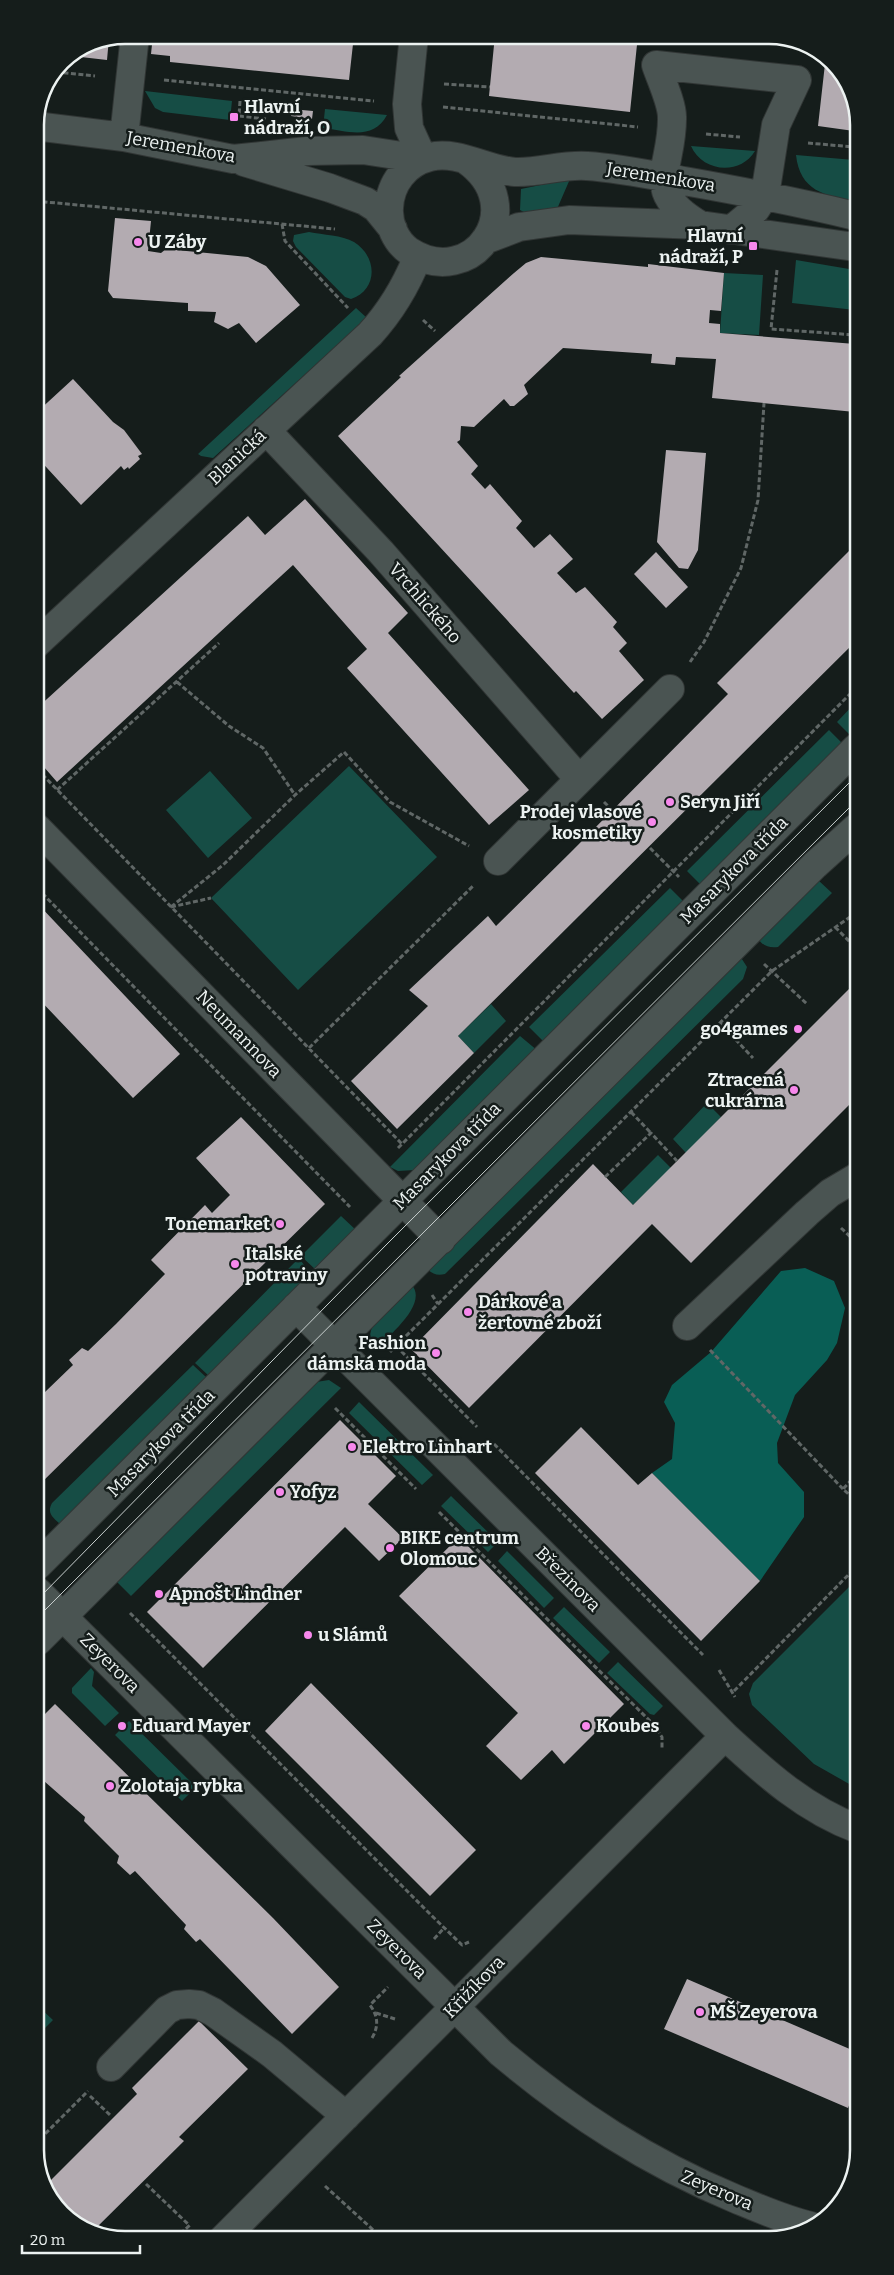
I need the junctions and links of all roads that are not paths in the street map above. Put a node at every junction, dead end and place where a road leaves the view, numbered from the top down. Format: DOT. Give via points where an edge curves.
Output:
graph roads {
  1 [pos="134,44"];
  2 [pos="413,44"];
  3 [pos="44,127"];
  4 [pos="124,137"];
  5 [pos="233,158"];
  6 [pos="466,160"];
  7 [pos="419,161"];
  8 [pos="663,177"];
  9 [pos="765,195"];
  10 [pos="850,215"];
  11 [pos="700,225"];
  12 [pos="393,229"];
  13 [pos="731,230"];
  14 [pos="485,240"];
  15 [pos="850,246"];
  16 [pos="418,256"];
  17 [pos="266,430"];
  18 [pos="44,637"];
  19 [pos="670,689"];
  20 [pos="850,754"];
  21 [pos="579,779"];
  22 [pos="850,833"];
  23 [pos="44,835"];
  24 [pos="498,861"];
  25 [pos="850,1181"];
  26 [pos="402,1200"];
  27 [pos="441,1240"];
  28 [pos="296,1307"];
  29 [pos="687,1326"];
  30 [pos="335,1346"];
  31 [pos="44,1558"];
  32 [pos="44,1598"];
  33 [pos="63,1617"];
  34 [pos="44,1635"];
  35 [pos="725,1736"];
  36 [pos="850,1825"];
  37 [pos="455,2007"];
  38 [pos="111,2067"];
  39 [pos="346,2116"];
  40 [pos="804,2224"];
  41 [pos="231,2231"];
  1 -- 4 [label="street"];
  2 -- 7 [label="street" via="406,104"];
  3 -- 4 [label="street, Jeremenkova"];
  4 -- 5 [label="street, Jeremenkova"];
  5 -- 7 [label="street, Jeremenkova" via="306,151 363,150"];
  5 -- 12 [label="street" via="354,197 376,208"];
  6 -- 7 [label="street, Jeremenkova" via="442,155"];
  6 -- 8 [label="street, Jeremenkova" via="514,172 584,166"];
  6 -- 14 [label="street" via="486,178 492,189 495,215"];
  7 -- 12 [label="street" via="398,178 392,190 389,216"];
  8 -- 9 [label="street, Jeremenkova"];
  8 -- 9 [label="street" via="672,115 656,65 797,80 776,125"];
  8 -- 11 [label="street" via="666,193 673,205"];
  9 -- 10 [label="street, Jeremenkova"];
  9 -- 13 [label="street" via="756,209"];
  11 -- 13 [label="street"];
  11 -- 14 [label="street" via="569,220 519,227"];
  12 -- 16 [label="street" via="407,250"];
  13 -- 15 [label="street"];
  14 -- 16 [label="street" via="468,256 458,260 436,262"];
  16 -- 17 [label="street, Blanická" via="402,292 380,323"];
  17 -- 18 [label="street, Blanická"];
  17 -- 21 [label="street, Vrchlického" via="381,552"];
  19 -- 21 [label="street"];
  20 -- 26 [label="street, Masarykova třída"];
  21 -- 24 [label="street"];
  22 -- 27 [label="street" via="815,864"];
  23 -- 26 [label="street, Neumannova"];
  25 -- 29 [label="street" via="807,1213"];
  26 -- 27 [label="street, Neumannova"];
  26 -- 28 [label="street, Masarykova třída"];
  27 -- 30 [label="street"];
  28 -- 30 [label="street, Březinova"];
  28 -- 31 [label="street, Masarykova třída"];
  30 -- 33 [label="street"];
  30 -- 35 [label="street, Březinova"];
  32 -- 33 [label="street, Zeyerova"];
  33 -- 34 [label="street"];
  33 -- 37 [label="street, Zeyerova"];
  35 -- 36 [label="street, Březinova" via="773,1780 812,1806"];
  35 -- 37 [label="street, Křižíkova"];
  37 -- 39 [label="street, Křižíkova"];
  37 -- 40 [label="street, Zeyerova" via="545,2090 625,2145 706,2187"];
  38 -- 39 [label="street" via="167,2010 177,2005 199,2005 231,2023"];
  39 -- 41 [label="street, Křižíkova"];
}
